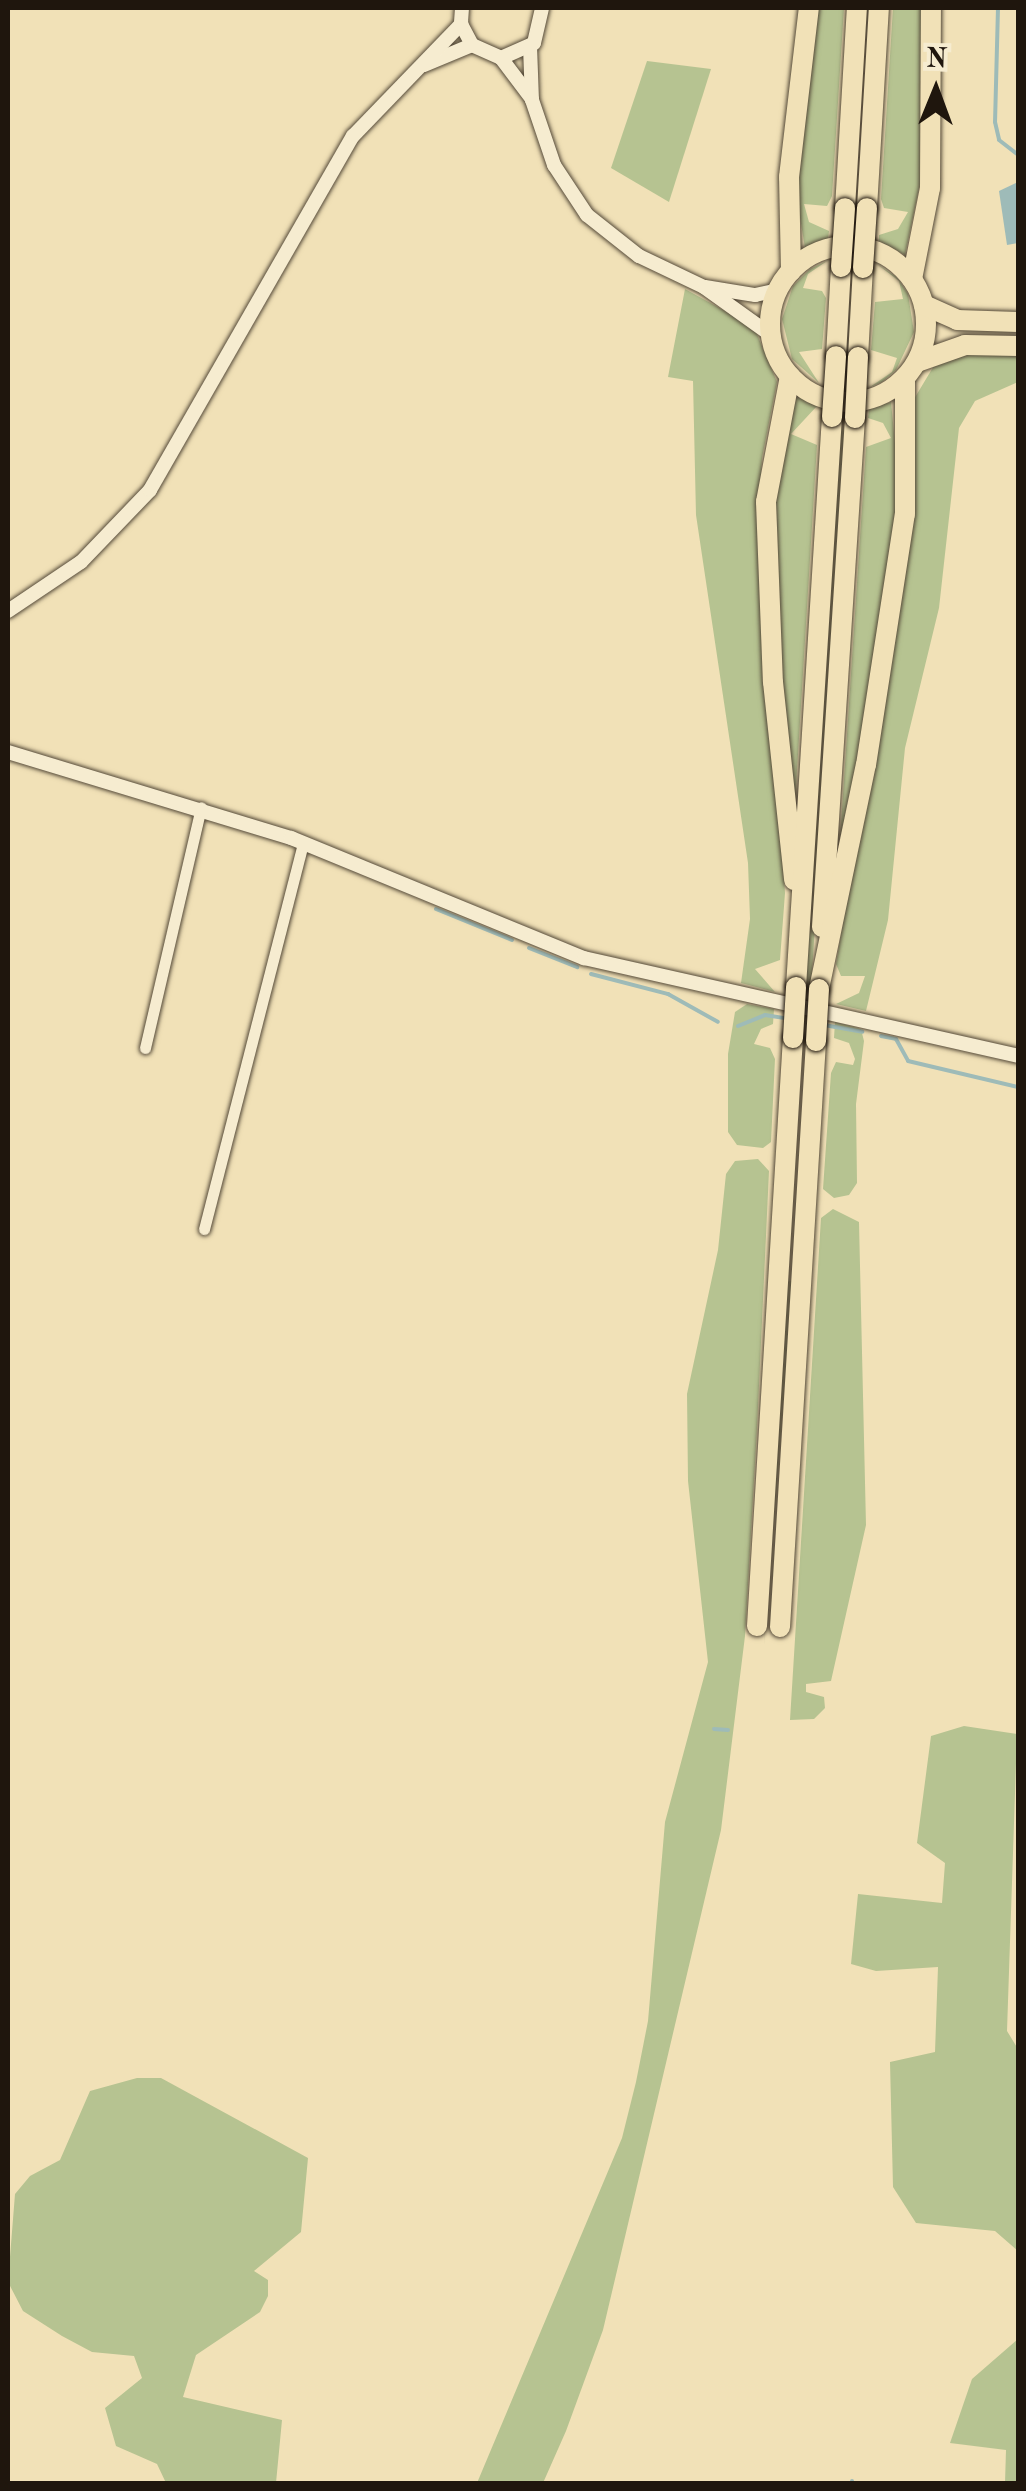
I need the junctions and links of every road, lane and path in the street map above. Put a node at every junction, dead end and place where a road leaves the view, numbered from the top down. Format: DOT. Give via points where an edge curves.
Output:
graph roads {
  1 [pos="462,8"];
  2 [pos="542,8"];
  3 [pos="809,8"];
  4 [pos="857,8"];
  5 [pos="879,8"];
  6 [pos="932,8"];
  7 [pos="461,24"];
  8 [pos="472,44"];
  9 [pos="530,46"];
  10 [pos="502,58"];
  11 [pos="419,67"];
  12 [pos="532,100"];
  13 [pos="791,272"];
  14 [pos="912,278"];
  15 [pos="704,286"];
  16 [pos="779,290"];
  17 [pos="924,304"];
  18 [pos="1018,322"];
  19 [pos="771,334"];
  20 [pos="1018,346"];
  21 [pos="911,370"];
  22 [pos="790,376"];
  23 [pos="8,611"];
  24 [pos="8,752"];
  25 [pos="201,807"];
  26 [pos="303,844"];
  27 [pos="800,931"];
  28 [pos="818,989"];
  29 [pos="145,1048"];
  30 [pos="1018,1056"];
  31 [pos="204,1229"];
  32 [pos="757,1626"];
  33 [pos="780,1627"];
  1 -- 7 [label="street"];
  2 -- 9 [label="street" via="540,33"];
  3 -- 13 [label="highway" via="789,177"];
  4 -- 27 [label="highway, bridge"];
  5 -- 28 [label="highway, bridge"];
  6 -- 14 [label="highway" via="930,188"];
  7 -- 8 [label="street"];
  7 -- 11 [label="street"];
  8 -- 10 [label="street"];
  8 -- 11 [label="street"];
  9 -- 10 [label="street"];
  9 -- 12 [label="street"];
  10 -- 12 [label="street"];
  11 -- 23 [label="street" via="353,136 150,490 81,562"];
  12 -- 15 [label="street" via="554,165 587,215 639,256"];
  13 -- 14 [label="highway" via="822,251 848,246 884,255"];
  13 -- 16 [label="highway"];
  14 -- 17 [label="highway"];
  15 -- 16 [label="street" via="755,295"];
  15 -- 19 [label="street"];
  16 -- 19 [label="highway"];
  17 -- 18 [label="highway" via="957,320"];
  17 -- 21 [label="highway" via="926,334"];
  19 -- 22 [label="highway"];
  20 -- 21 [label="highway" via="965,345"];
  21 -- 22 [label="highway" via="880,396 852,402 822,398"];
  21 -- 28 [label="highway" via="905,514 866,766"];
  22 -- 27 [label="highway" via="766,502 773,682"];
  24 -- 25 [label="street"];
  25 -- 26 [label="street"];
  25 -- 29 [label="street"];
  26 -- 30 [label="street" via="620,969"];
  26 -- 31 [label="street"];
  27 -- 32 [label="highway, bridge"];
  28 -- 33 [label="highway, bridge"];
}
